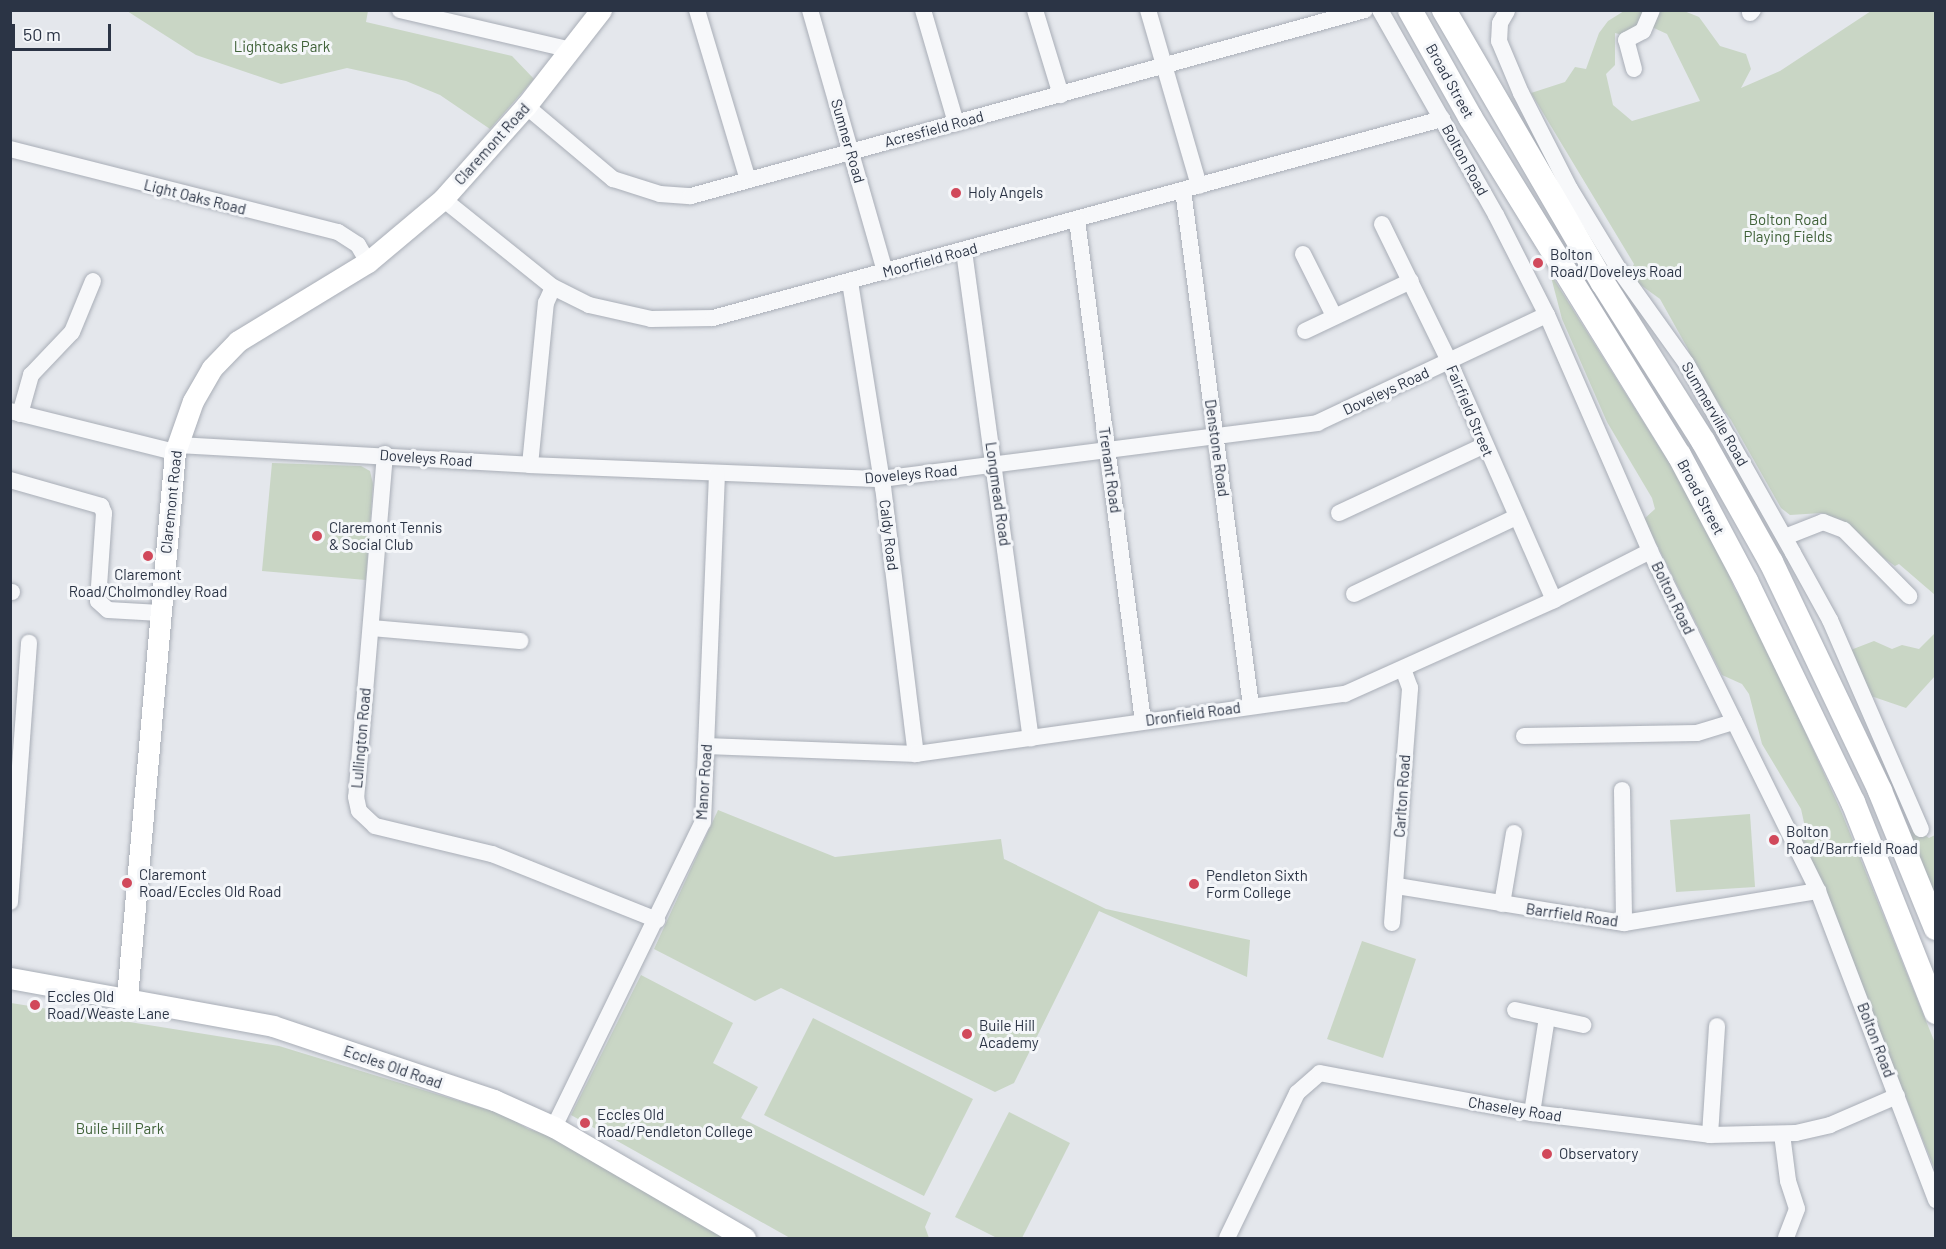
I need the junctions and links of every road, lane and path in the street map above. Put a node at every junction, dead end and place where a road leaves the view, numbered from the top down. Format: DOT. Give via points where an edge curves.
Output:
graph roads {
  1 [pos="400,10"];
  2 [pos="601,10"];
  3 [pos="697,10"];
  4 [pos="810,10"];
  5 [pos="923,10"];
  6 [pos="1035,10"];
  7 [pos="1148,10"];
  8 [pos="1365,10"];
  9 [pos="1380,10"];
  10 [pos="1410,10"];
  11 [pos="1444,10"];
  12 [pos="1652,10"];
  13 [pos="1507,11"];
  14 [pos="1488,19"];
  15 [pos="572,50"];
  16 [pos="1164,66"];
  17 [pos="1634,69"];
  18 [pos="1061,95"];
  19 [pos="526,106"];
  20 [pos="1442,119"];
  21 [pos="956,123"];
  22 [pos="10,149"];
  23 [pos="852,151"];
  24 [pos="748,180"];
  25 [pos="1191,188"];
  26 [pos="443,199"];
  27 [pos="1077,220"];
  28 [pos="1382,224"];
  29 [pos="964,251"];
  30 [pos="1303,254"];
  31 [pos="368,262"];
  32 [pos="885,271"];
  33 [pos="93,281"];
  34 [pos="1410,281"];
  35 [pos="850,282"];
  36 [pos="553,286"];
  37 [pos="1546,315"];
  38 [pos="1334,316"];
  39 [pos="1305,332"];
  40 [pos="1449,361"];
  41 [pos="15,412"];
  42 [pos="1216,438"];
  43 [pos="1485,445"];
  44 [pos="176,449"];
  45 [pos="1107,450"];
  46 [pos="385,454"];
  47 [pos="530,465"];
  48 [pos="994,465"];
  49 [pos="717,474"];
  50 [pos="881,479"];
  51 [pos="10,480"];
  52 [pos="1339,513"];
  53 [pos="1516,517"];
  54 [pos="1785,537"];
  55 [pos="1650,551"];
  56 [pos="1354,594"];
  57 [pos="1910,596"];
  58 [pos="1554,600"];
  59 [pos="160,613"];
  60 [pos="371,628"];
  61 [pos="520,641"];
  62 [pos="29,643"];
  63 [pos="1403,669"];
  64 [pos="1251,706"];
  65 [pos="17,710"];
  66 [pos="1143,721"];
  67 [pos="1734,722"];
  68 [pos="1524,736"];
  69 [pos="1031,738"];
  70 [pos="707,746"];
  71 [pos="916,754"];
  72 [pos="1622,790"];
  73 [pos="13,826"];
  74 [pos="1921,829"];
  75 [pos="1514,833"];
  76 [pos="1397,886"];
  77 [pos="1818,891"];
  78 [pos="10,902"];
  79 [pos="1502,904"];
  80 [pos="657,920"];
  81 [pos="1392,923"];
  82 [pos="1624,923"];
  83 [pos="1935,928"];
  84 [pos="10,978"];
  85 [pos="127,997"];
  86 [pos="1515,1010"];
  87 [pos="1935,1012"];
  88 [pos="1547,1017"];
  89 [pos="1583,1025"];
  90 [pos="1717,1026"];
  91 [pos="1897,1096"];
  92 [pos="1532,1113"];
  93 [pos="554,1127"];
  94 [pos="1782,1134"];
  95 [pos="1710,1135"];
  96 [pos="1935,1200"];
  97 [pos="745,1239"];
  98 [pos="1227,1239"];
  99 [pos="1786,1239"];
  1 -- 15 [label="street"];
  2 -- 15 [label="main road, Claremont Road"];
  3 -- 24 [label="street"];
  4 -- 23 [label="street, Sumner Road"];
  5 -- 21 [label="street"];
  6 -- 18 [label="street"];
  7 -- 16 [label="street, Denstone Road"];
  8 -- 16 [label="street, Acresfield Road"];
  9 -- 20 [label="street, Bolton Road"];
  10 -- 87 [label="highway, Broad Street" via="1470,117 1679,455 1746,581 1853,802"];
  11 -- 83 [label="highway, Broad Street" via="1597,273 1703,441 1771,562 1880,791"];
  12 -- 17 [label="street" via="1643,31 1626,40"];
  13 -- 14 [label="street, Summerville Road"];
  13 -- 54 [label="street, Summerville Road" via="1498,32 1505,59 1570,189 1618,268 1686,363"];
  15 -- 19 [label="main road, Claremont Road"];
  16 -- 18 [label="street, Acresfield Road"];
  16 -- 25 [label="street, Denstone Road"];
  18 -- 21 [label="street, Acresfield Road"];
  19 -- 24 [label="street, Acresfield Road" via="613,179 642,190 691,196"];
  19 -- 26 [label="main road, Claremont Road"];
  20 -- 25 [label="street, Moorfield Road"];
  20 -- 37 [label="street, Bolton Road"];
  21 -- 23 [label="street, Acresfield Road"];
  22 -- 31 [label="street, Light Oaks Road" via="338,232 353,240"];
  23 -- 24 [label="street, Acresfield Road"];
  23 -- 32 [label="street, Sumner Road"];
  25 -- 27 [label="street, Moorfield Road"];
  25 -- 42 [label="street, Denstone Road"];
  26 -- 31 [label="main road, Claremont Road"];
  26 -- 36 [label="street, Moorfield Road"];
  27 -- 29 [label="street, Moorfield Road"];
  27 -- 45 [label="street, Trenant Road"];
  28 -- 34 [label="street, Fairfield Street"];
  29 -- 32 [label="street, Moorfield Road"];
  29 -- 48 [label="street, Longmead Road"];
  30 -- 38 [label="street"];
  31 -- 44 [label="main road, Claremont Road" via="229,349 202,384"];
  32 -- 35 [label="street, Moorfield Road"];
  33 -- 41 [label="street" via="72,332 31,375"];
  34 -- 38 [label="street"];
  34 -- 40 [label="street, Fairfield Street"];
  35 -- 36 [label="street, Moorfield Road" via="692,320 651,319 589,305"];
  35 -- 50 [label="street, Caldy Road"];
  36 -- 47 [label="street" via="546,303"];
  37 -- 40 [label="street, Doveleys Road"];
  37 -- 55 [label="street, Bolton Road"];
  38 -- 39 [label="street"];
  40 -- 42 [label="street, Doveleys Road" via="1317,423"];
  40 -- 43 [label="street, Fairfield Street"];
  41 -- 44 [label="street, Doveleys Road"];
  42 -- 45 [label="street, Doveleys Road"];
  42 -- 64 [label="street, Denstone Road"];
  43 -- 52 [label="street"];
  43 -- 53 [label="street, Fairfield Street"];
  44 -- 46 [label="street, Doveleys Road"];
  44 -- 59 [label="main road, Claremont Road"];
  45 -- 48 [label="street, Doveleys Road"];
  45 -- 66 [label="street, Trenant Road"];
  46 -- 47 [label="street, Doveleys Road"];
  46 -- 60 [label="street, Lullington Road"];
  47 -- 49 [label="street, Doveleys Road"];
  48 -- 50 [label="street, Doveleys Road"];
  48 -- 69 [label="street, Longmead Road"];
  49 -- 50 [label="street, Doveleys Road"];
  49 -- 70 [label="street, Manor Road"];
  50 -- 71 [label="street, Caldy Road"];
  51 -- 59 [label="street" via="101,506 104,513 98,601 108,610"];
  53 -- 56 [label="street"];
  53 -- 58 [label="street, Fairfield Street"];
  54 -- 57 [label="street" via="1822,522 1844,530"];
  54 -- 74 [label="street, Summerville Road" via="1830,620"];
  55 -- 58 [label="street, Dronfield Road"];
  55 -- 67 [label="street, Bolton Road"];
  58 -- 63 [label="street, Dronfield Road"];
  59 -- 85 [label="main road, Claremont Road"];
  60 -- 61 [label="street"];
  60 -- 80 [label="street, Lullington Road" via="356,797 363,817 382,828 510,860"];
  62 -- 65 [label="street"];
  63 -- 64 [label="street, Dronfield Road" via="1345,694"];
  63 -- 76 [label="street, Carlton Road" via="1410,688"];
  64 -- 66 [label="street, Dronfield Road"];
  65 -- 73 [label="street"];
  66 -- 69 [label="street, Dronfield Road"];
  67 -- 68 [label="street" via="1697,733"];
  67 -- 77 [label="street, Bolton Road"];
  69 -- 71 [label="street, Dronfield Road"];
  70 -- 71 [label="street, Dronfield Road"];
  70 -- 80 [label="street, Manor Road" via="704,822"];
  72 -- 82 [label="street"];
  73 -- 78 [label="street"];
  75 -- 79 [label="street"];
  76 -- 79 [label="street, Barrfield Road"];
  76 -- 81 [label="street, Carlton Road"];
  77 -- 82 [label="street, Barrfield Road"];
  77 -- 91 [label="street, Bolton Road"];
  79 -- 82 [label="street, Barrfield Road"];
  80 -- 93 [label="street, Manor Road"];
  84 -- 85 [label="main road, Eccles Old Road"];
  85 -- 93 [label="main road, Eccles Old Road" via="273,1026 494,1100"];
  86 -- 88 [label="street"];
  88 -- 89 [label="street"];
  88 -- 92 [label="street"];
  90 -- 95 [label="street"];
  91 -- 94 [label="street, Chaseley Road" via="1830,1125"];
  91 -- 96 [label="street, Bolton Road"];
  92 -- 95 [label="street, Chaseley Road"];
  92 -- 98 [label="street, Chaseley Road" via="1320,1073 1297,1093"];
  93 -- 97 [label="main road, Eccles Old Road"];
  94 -- 95 [label="street, Chaseley Road"];
  94 -- 99 [label="street" via="1788,1181 1797,1209"];
}
